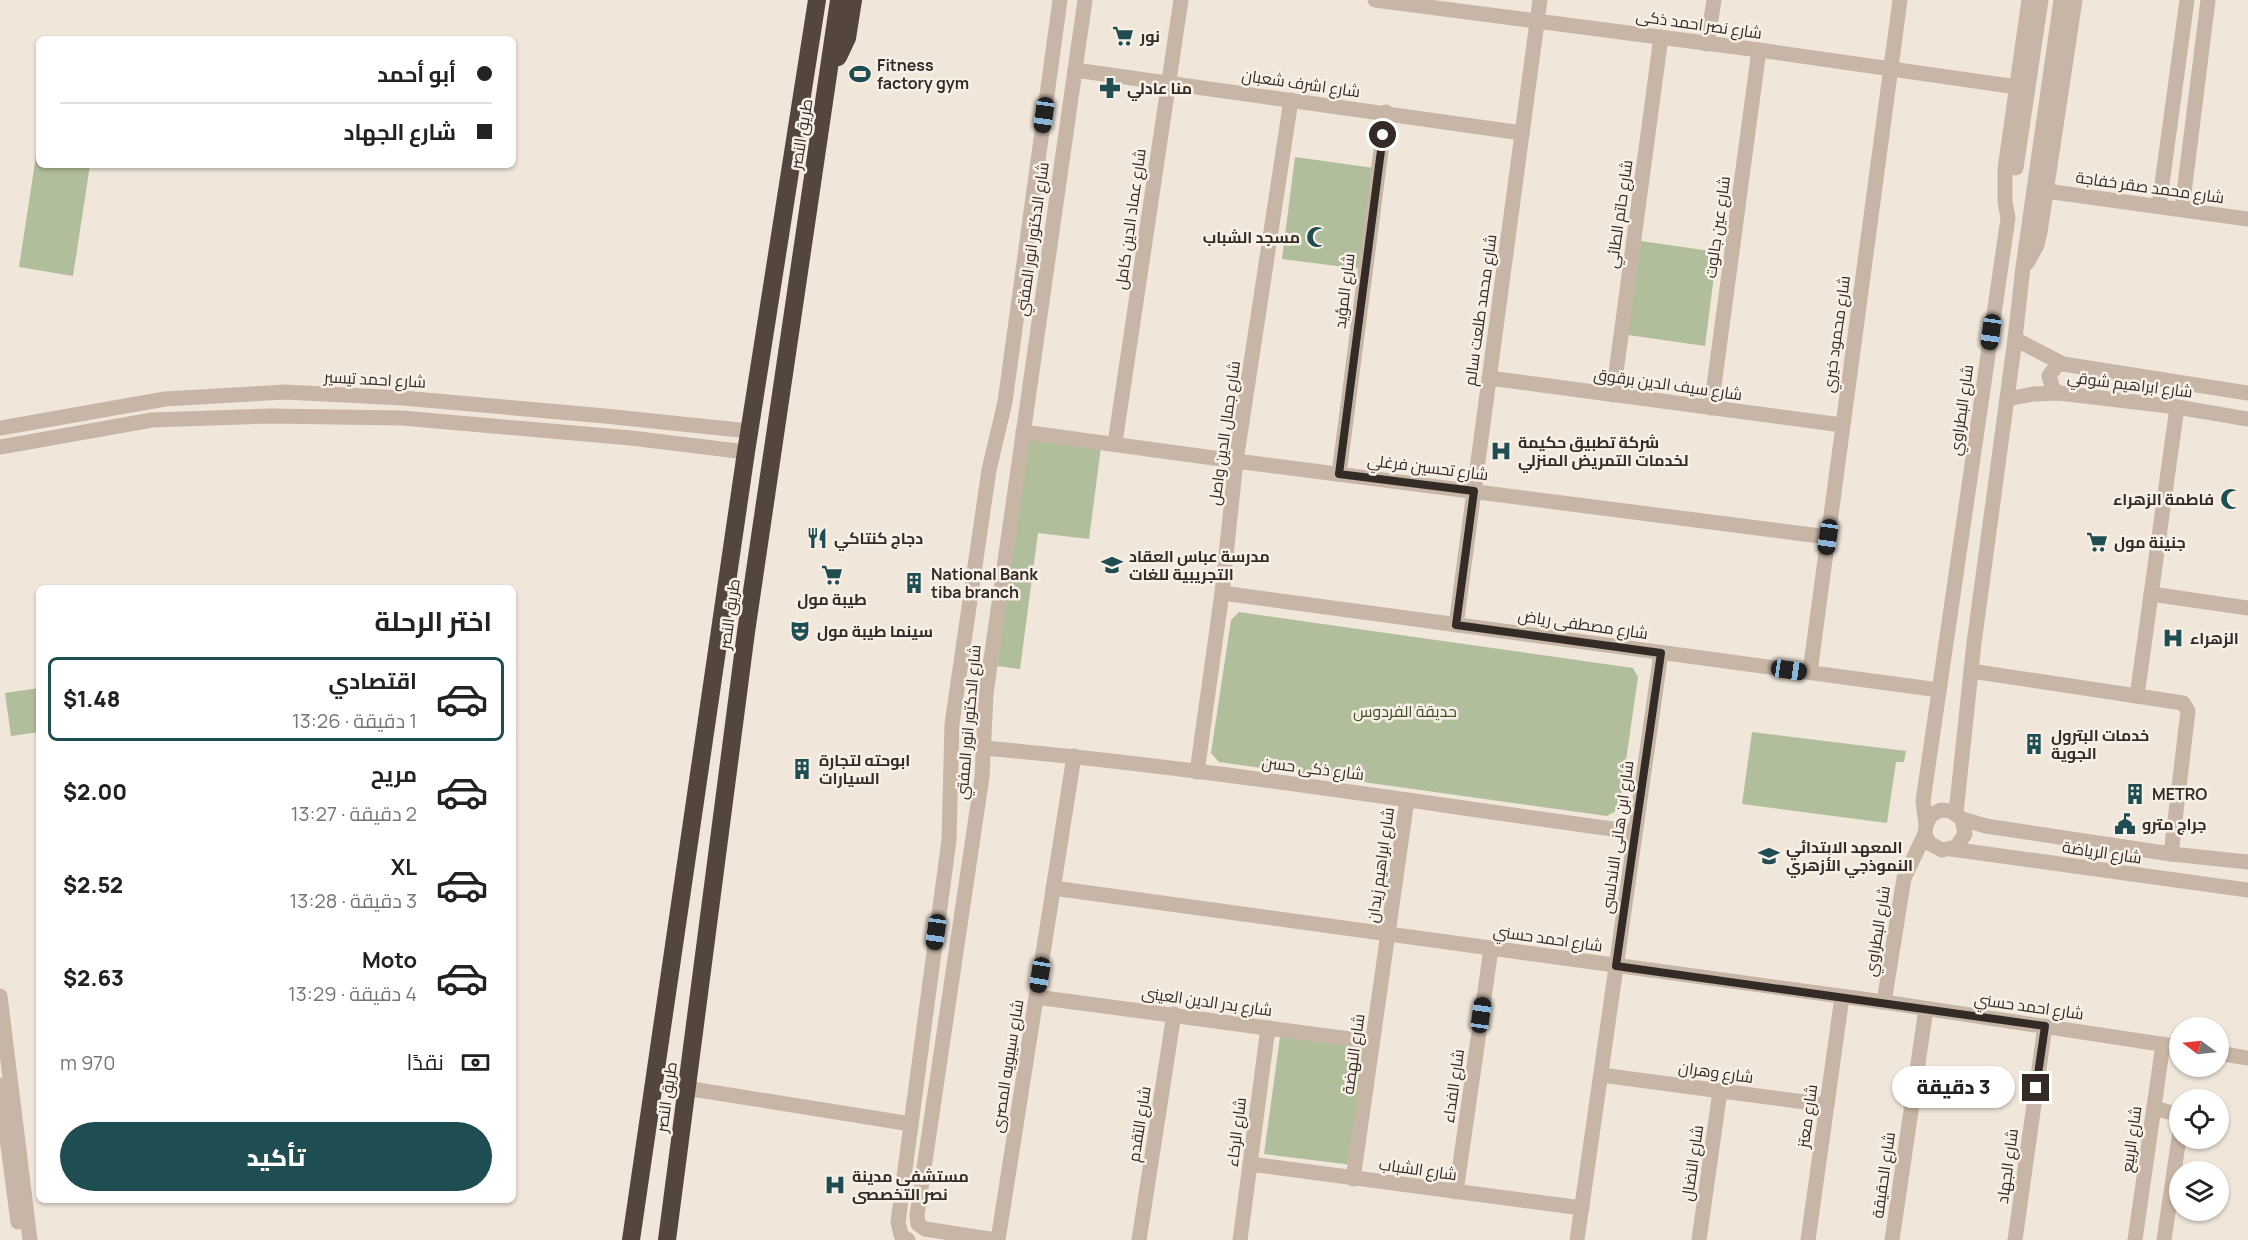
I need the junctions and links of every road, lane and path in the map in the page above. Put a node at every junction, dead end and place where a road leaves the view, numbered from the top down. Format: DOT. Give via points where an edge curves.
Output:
graph roads {
  1 [pos="839,0"];
  2 [pos="853,0"];
  3 [pos="1060,0"];
  4 [pos="1085,0"];
  5 [pos="1181,0"];
  6 [pos="1375,0"];
  7 [pos="1540,0"];
  8 [pos="1714,0"];
  9 [pos="1900,0"];
  10 [pos="2029,0"];
  11 [pos="2041,0"];
  12 [pos="2061,0"];
  13 [pos="2075,0"];
  14 [pos="2187,0"];
  15 [pos="2208,0"];
  16 [pos="816,1"];
  17 [pos="1413,3"];
  18 [pos="1537,21"];
  19 [pos="1661,37"];
  20 [pos="1707,44"];
  21 [pos="1759,50"];
  22 [pos="830,68"];
  23 [pos="1890,68"];
  24 [pos="1075,70"];
  25 [pos="1169,83"];
  26 [pos="2017,87"];
  27 [pos="1291,100"];
  28 [pos="1386,112"];
  29 [pos="1522,133"];
  30 [pos="2046,191"];
  31 [pos="2159,206"];
  32 [pos="2182,209"];
  33 [pos="2008,218"];
  34 [pos="2248,219"];
  35 [pos="2023,267"];
  36 [pos="2015,339"];
  37 [pos="2064,364"];
  38 [pos="1489,378"];
  39 [pos="270,393"];
  40 [pos="2059,393"];
  41 [pos="2248,393"];
  42 [pos="1613,395"];
  43 [pos="403,398"];
  44 [pos="2007,399"];
  45 [pos="1711,408"];
  46 [pos="2177,408"];
  47 [pos="271,416"];
  48 [pos="402,418"];
  49 [pos="633,419"];
  50 [pos="2248,419"];
  51 [pos="1842,425"];
  52 [pos="0,428"];
  53 [pos="749,431"];
  54 [pos="1023,432"];
  55 [pos="631,438"];
  56 [pos="1115,443"];
  57 [pos="0,447"];
  58 [pos="746,452"];
  59 [pos="1236,461"];
  60 [pos="1339,474"];
  61 [pos="1474,491"];
  62 [pos="1828,537"];
  63 [pos="1222,593"];
  64 [pos="2151,594"];
  65 [pos="2248,608"];
  66 [pos="1456,625"];
  67 [pos="1661,653"];
  68 [pos="1971,671"];
  69 [pos="1810,672"];
  70 [pos="1939,690"];
  71 [pos="2137,696"];
  72 [pos="984,748"];
  73 [pos="1074,756"];
  74 [pos="1197,772"];
  75 [pos="1407,800"];
  76 [pos="1959,816"];
  77 [pos="1926,830"];
  78 [pos="1635,832"];
  79 [pos="1951,849"];
  80 [pos="2171,854"];
  81 [pos="2248,862"];
  82 [pos="1053,888"];
  83 [pos="2248,890"];
  84 [pos="938,916"];
  85 [pos="961,921"];
  86 [pos="1389,935"];
  87 [pos="934,946"];
  88 [pos="1491,949"];
  89 [pos="956,951"];
  90 [pos="1616,966"];
  91 [pos="0,996"];
  92 [pos="1036,997"];
  93 [pos="1842,997"];
  94 [pos="1884,1002"];
  95 [pos="1926,1009"];
  96 [pos="1174,1014"];
  97 [pos="2045,1026"];
  98 [pos="1268,1028"];
  99 [pos="1372,1042"];
  100 [pos="2163,1044"];
  101 [pos="2169,1045"];
  102 [pos="2229,1055"];
  103 [pos="2248,1058"];
  104 [pos="1601,1075"];
  105 [pos="0,1085"];
  106 [pos="686,1089"];
  107 [pos="1720,1091"];
  108 [pos="1827,1105"];
  109 [pos="2154,1108"];
  110 [pos="2169,1112"];
  111 [pos="910,1124"];
  112 [pos="2177,1149"];
  113 [pos="1250,1164"];
  114 [pos="1353,1179"];
  115 [pos="19,1191"];
  116 [pos="1455,1192"];
  117 [pos="1582,1208"];
  118 [pos="20,1240"];
  119 [pos="30,1240"];
  120 [pos="631,1240"];
  121 [pos="667,1240"];
  122 [pos="908,1240"];
  123 [pos="997,1240"];
  124 [pos="1139,1240"];
  125 [pos="1240,1240"];
  126 [pos="1577,1240"];
  127 [pos="1699,1240"];
  128 [pos="1808,1240"];
  129 [pos="1892,1240"];
  130 [pos="2015,1240"];
  131 [pos="2135,1240"];
  132 [pos="2164,1240"];
  1 -- 22 [label="highway"];
  2 -- 22 [label="highway, طريق النصر" via="847,38"];
  3 -- 84 [label="street, شارع الدكتور انور المفتي" via="1005,402 989,470 952,724 949,840"];
  4 -- 24 [label="street, شارع الدكتور انور المفتي"];
  5 -- 25 [label="street, شارع عماد الدين كامل"];
  6 -- 17 [label="street, شارع نصر احمد ذكى"];
  7 -- 18 [label="street, شارع محمد طلعت سالم"];
  8 -- 20 [label="street"];
  9 -- 23 [label="street, شارع محمود خيري"];
  10 -- 26 [label="street, شارع البطراوي"];
  11 -- 33 [label="street"];
  12 -- 35 [label="street"];
  13 -- 30 [label="street"];
  14 -- 31 [label="street"];
  15 -- 32 [label="street"];
  16 -- 53 [label="highway, طريق النصر"];
  17 -- 18 [label="street, شارع نصر احمد ذكى"];
  18 -- 19 [label="street, شارع نصر احمد ذكى"];
  18 -- 29 [label="street, شارع محمد طلعت سالم"];
  19 -- 20 [label="street, شارع نصر احمد ذكى"];
  19 -- 42 [label="street, شارع حاتم الطائي"];
  20 -- 21 [label="street, شارع نصر احمد ذكى"];
  21 -- 23 [label="street, شارع نصر احمد ذكى"];
  21 -- 45 [label="street, شارع عين جالوت"];
  22 -- 106 [label="highway, طريق النصر" via="746,632"];
  23 -- 26 [label="street, شارع نصر احمد ذكى"];
  23 -- 51 [label="street, شارع محمود خيري"];
  24 -- 25 [label="street, شارع اشرف شعبان"];
  24 -- 54 [label="street, شارع الدكتور انور المفتي"];
  25 -- 27 [label="street, شارع اشرف شعبان"];
  25 -- 56 [label="street, شارع عماد الدين كامل"];
  26 -- 33 [label="street, شارع البطراوي" via="2005,169"];
  27 -- 28 [label="street, شارع اشرف شعبان"];
  27 -- 59 [label="street, شارع جمال الدين واصل"];
  28 -- 29 [label="street, شارع اشرف شعبان"];
  28 -- 60 [label="street, شارع المؤيد"];
  29 -- 38 [label="street, شارع محمد طلعت سالم"];
  30 -- 31 [label="street, شارع محمد صقر خفاجة"];
  30 -- 35 [label="street" via="2037,245"];
  31 -- 32 [label="street, شارع محمد صقر خفاجة"];
  32 -- 34 [label="street, شارع محمد صقر خفاجة"];
  33 -- 70 [label="street, شارع البطراوي"];
  35 -- 36 [label="street"];
  36 -- 37 [label="street, شارع ابراهيم شوقي"];
  36 -- 44 [label="street"];
  37 -- 40 [label="street" via="2057,365 2049,376"];
  37 -- 41 [label="street, شارع ابراهيم شوقي"];
  38 -- 42 [label="street, شارع سيف الدين برقوق"];
  38 -- 61 [label="street, شارع محمد طلعت سالم"];
  39 -- 43 [label="street, شارع احمد تيسير"];
  39 -- 47 [label="street"];
  39 -- 52 [label="street, شارع احمد تيسير" via="165,399"];
  40 -- 44 [label="street, شارع ابراهيم شوقي"];
  40 -- 46 [label="street, شارع ابراهيم شوقي"];
  42 -- 45 [label="street, شارع سيف الدين برقوق"];
  43 -- 48 [label="street"];
  43 -- 49 [label="street, شارع احمد تيسير"];
  44 -- 68 [label="street"];
  45 -- 51 [label="street, شارع سيف الدين برقوق"];
  46 -- 50 [label="street, شارع ابراهيم شوقي"];
  46 -- 64 [label="street"];
  47 -- 48 [label="street"];
  47 -- 57 [label="street" via="153,420"];
  48 -- 55 [label="street"];
  49 -- 53 [label="street, شارع احمد تيسير"];
  49 -- 55 [label="street"];
  51 -- 62 [label="street, شارع محمود خيري"];
  53 -- 58 [label="highway, طريق النصر"];
  54 -- 56 [label="street, شارع تحسين فرغلي"];
  54 -- 72 [label="street, شارع الدكتور انور المفتي" via="986,694"];
  55 -- 58 [label="street"];
  56 -- 59 [label="street, شارع تحسين فرغلي"];
  58 -- 120 [label="highway, طريق النصر"];
  59 -- 60 [label="street, شارع تحسين فرغلي"];
  59 -- 63 [label="street, شارع جمال الدين واصل"];
  60 -- 61 [label="street, شارع تحسين فرغلي"];
  61 -- 62 [label="street, شارع تحسين فرغلي"];
  61 -- 66 [label="street, شارع محمد طلعت سالم"];
  62 -- 69 [label="street, شارع محمود خيري"];
  63 -- 66 [label="street, شارع مصطفى رياض"];
  63 -- 74 [label="street, شارع جمال الدين واصل"];
  64 -- 65 [label="street"];
  64 -- 71 [label="street"];
  66 -- 67 [label="street, شارع مصطفى رياض"];
  67 -- 69 [label="street, شارع مصطفى رياض"];
  67 -- 78 [label="street, شارع ابن هانى الاندلسى"];
  68 -- 71 [label="street"];
  68 -- 76 [label="street"];
  69 -- 70 [label="street, شارع مصطفى رياض"];
  70 -- 77 [label="street, شارع البطراوي" via="1923,801"];
  71 -- 80 [label="street" via="2183,703 2188,711"];
  72 -- 73 [label="street, شارع ذكى حسن"];
  72 -- 85 [label="street, شارع الدكتور انور المفتي"];
  73 -- 74 [label="street, شارع ذكى حسن"];
  73 -- 82 [label="street, شارع سيبويه المصرى"];
  74 -- 75 [label="street, شارع ذكى حسن"];
  75 -- 78 [label="street, شارع ذكى حسن"];
  75 -- 86 [label="street, شارع ابراهيم زيدان"];
  76 -- 77 [label="street" via="1941,810 1931,815"];
  76 -- 79 [label="street" via="1965,834"];
  76 -- 80 [label="street, شارع الرياضة" via="1986,826"];
  77 -- 79 [label="street" via="1929,843 1937,849"];
  77 -- 94 [label="street, شارع البطراوي" via="1904,878"];
  78 -- 90 [label="street, شارع ابن هانى الاندلسى"];
  79 -- 83 [label="street, شارع الرياضة"];
  80 -- 81 [label="street, شارع الرياضة"];
  82 -- 86 [label="street, شارع احمد حسني"];
  82 -- 92 [label="street, شارع سيبويه المصرى"];
  84 -- 85 [label="street" via="948,925"];
  84 -- 87 [label="street, شارع الدكتور انور المفتي"];
  85 -- 89 [label="street, شارع الدكتور انور المفتي"];
  86 -- 88 [label="street, شارع احمد حسني"];
  86 -- 99 [label="street, شارع النهضة"];
  87 -- 89 [label="street" via="946,945"];
  87 -- 111 [label="street, شارع الدكتور انور المفتي"];
  88 -- 90 [label="street, شارع احمد حسني"];
  88 -- 116 [label="street, شارع الفداء"];
  89 -- 123 [label="street, شارع الدكتور انور المفتي" via="916,1220 925,1229"];
  90 -- 93 [label="street, شارع احمد حسني"];
  90 -- 104 [label="street, شارع ابن هانى الاندلسى"];
  91 -- 115 [label="street"];
  92 -- 96 [label="street, شارع بدر الدين العينى"];
  92 -- 123 [label="street, شارع سيبويه المصرى"];
  93 -- 94 [label="street, شارع احمد حسني"];
  93 -- 108 [label="street, شارع معتز"];
  94 -- 95 [label="street, شارع احمد حسني"];
  95 -- 97 [label="street, شارع احمد حسني"];
  95 -- 129 [label="street, شارع الحقيقة"];
  96 -- 98 [label="street, شارع بدر الدين العينى"];
  96 -- 124 [label="street, شارع التقدم"];
  97 -- 100 [label="street, شارع احمد حسني"];
  97 -- 130 [label="street, شارع الجهاد"];
  98 -- 99 [label="street, شارع بدر الدين العينى"];
  98 -- 113 [label="street, شارع الرخاء"];
  99 -- 114 [label="street, شارع النهضة"];
  100 -- 101 [label="street, شارع احمد حسني"];
  100 -- 109 [label="street, شارع الربيع"];
  102 -- 103 [label="street"];
  104 -- 107 [label="street, شارع وهران"];
  104 -- 117 [label="street, شارع ابن هانى الاندلسى"];
  105 -- 115 [label="street"];
  106 -- 111 [label="street"];
  106 -- 121 [label="highway, طريق النصر"];
  107 -- 108 [label="street, شارع وهران"];
  107 -- 127 [label="street, شارع النضال"];
  108 -- 128 [label="street, شارع معتز"];
  109 -- 110 [label="street"];
  109 -- 131 [label="street, شارع الربيع"];
  111 -- 122 [label="street, شارع الدكتور انور المفتي" via="898,1222 901,1235"];
  112 -- 132 [label="street"];
  113 -- 114 [label="street, شارع الشباب"];
  113 -- 125 [label="street, شارع الرخاء"];
  114 -- 116 [label="street, شارع الشباب"];
  115 -- 118 [label="street"];
  115 -- 119 [label="street"];
  116 -- 117 [label="street, شارع الشباب"];
  117 -- 126 [label="street, شارع ابن هانى الاندلسى"];
}
